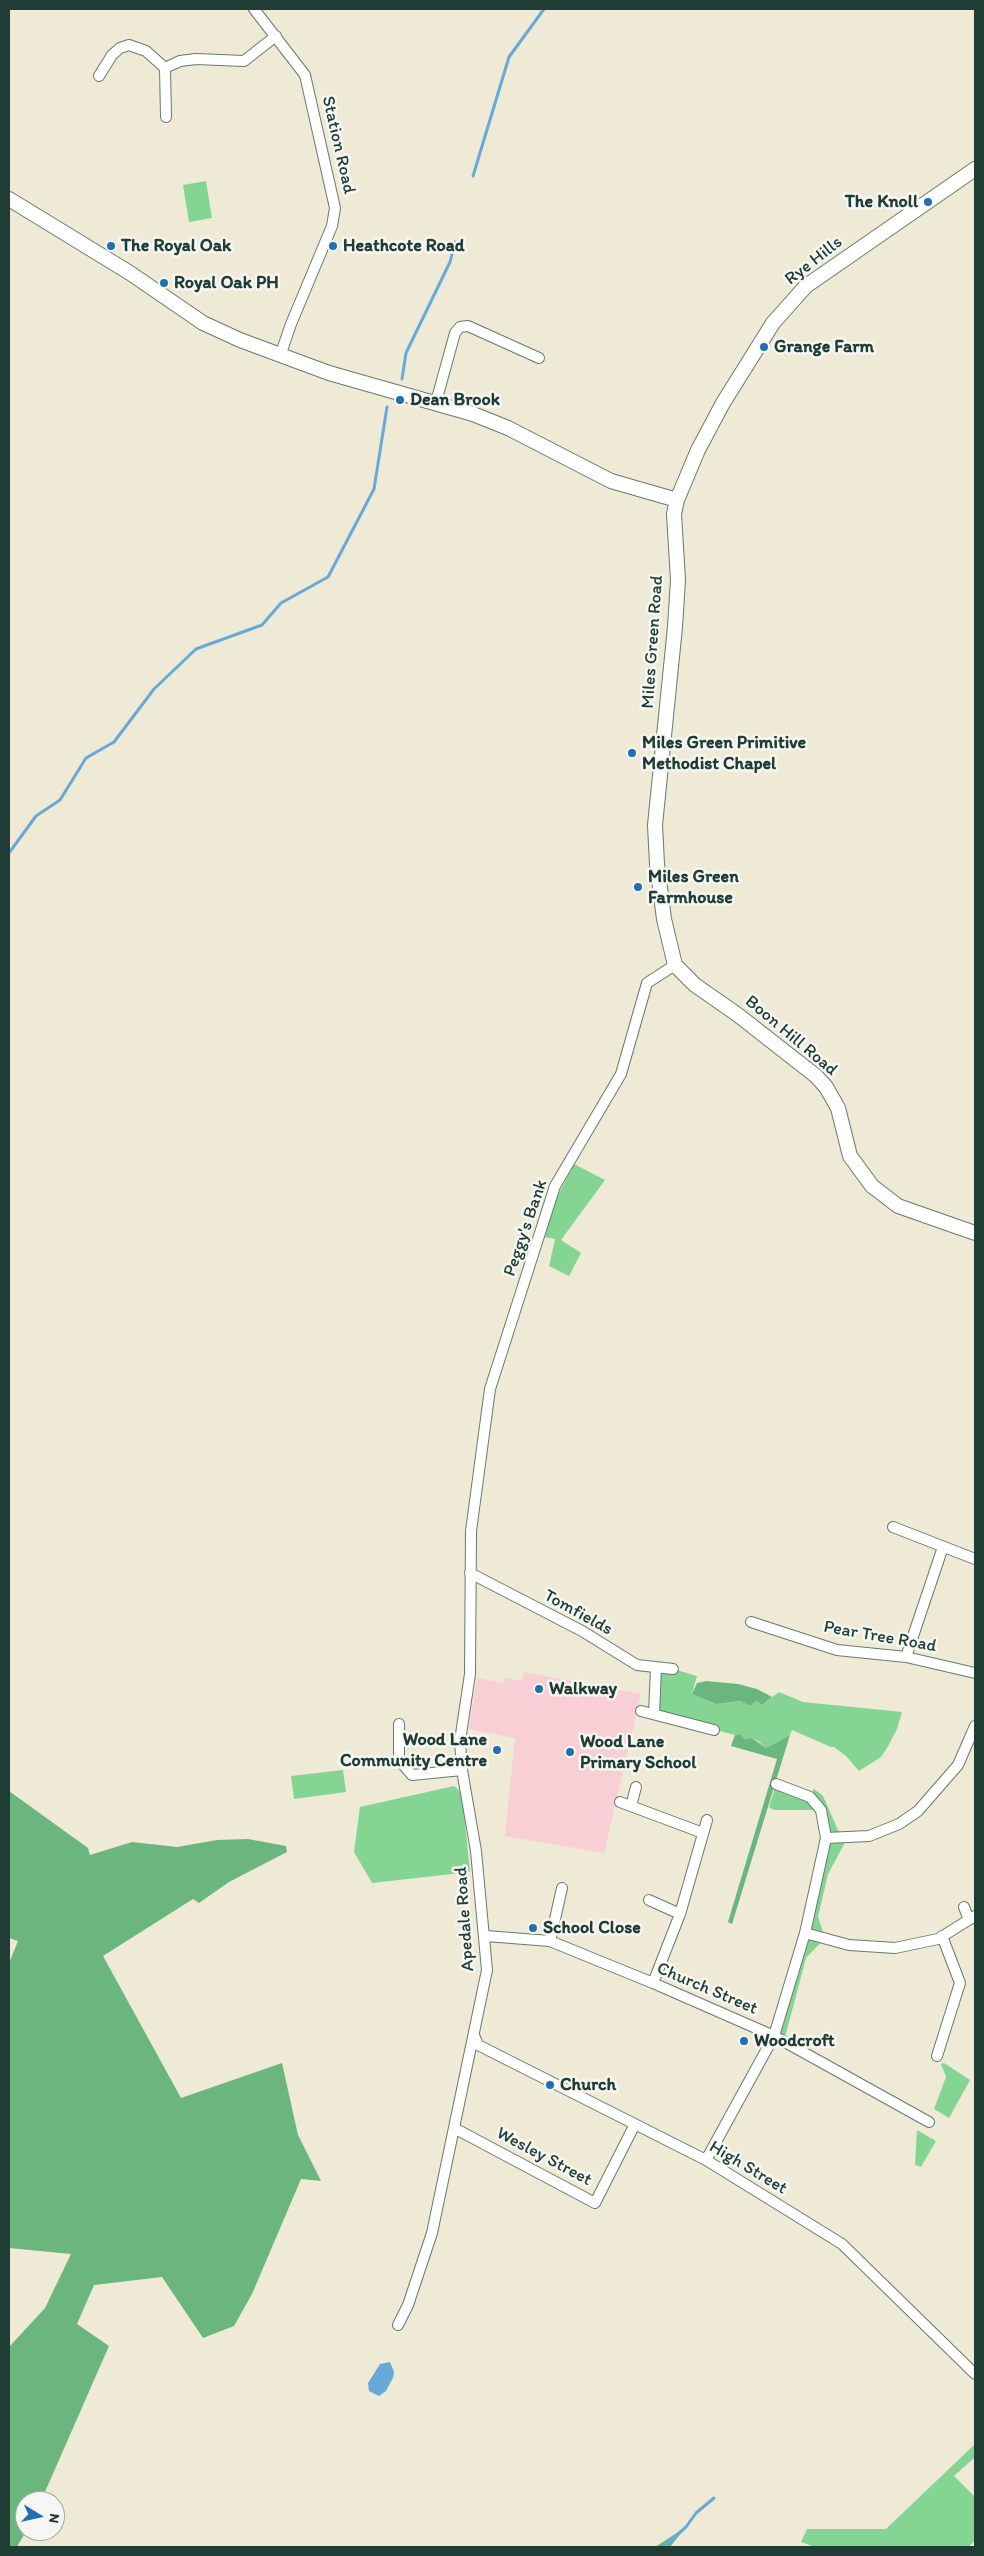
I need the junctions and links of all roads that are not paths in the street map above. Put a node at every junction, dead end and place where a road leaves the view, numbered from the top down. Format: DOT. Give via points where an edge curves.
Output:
graph roads {
  1 [pos="254,9"];
  2 [pos="276,36"];
  3 [pos="165,68"];
  4 [pos="100,76"];
  5 [pos="166,117"];
  6 [pos="975,169"];
  7 [pos="9,200"];
  8 [pos="280,356"];
  9 [pos="539,358"];
  10 [pos="436,402"];
  11 [pos="677,500"];
  12 [pos="675,965"];
  13 [pos="975,1233"];
  14 [pos="893,1527"];
  15 [pos="471,1531"];
  16 [pos="943,1547"];
  17 [pos="975,1560"];
  18 [pos="470,1573"];
  19 [pos="751,1622"];
  20 [pos="906,1657"];
  21 [pos="656,1668"];
  22 [pos="673,1669"];
  23 [pos="975,1673"];
  24 [pos="642,1711"];
  25 [pos="654,1714"];
  26 [pos="399,1724"];
  27 [pos="975,1726"];
  28 [pos="714,1730"];
  29 [pos="462,1770"];
  30 [pos="776,1784"];
  31 [pos="636,1787"];
  32 [pos="620,1802"];
  33 [pos="631,1806"];
  34 [pos="707,1820"];
  35 [pos="703,1833"];
  36 [pos="826,1838"];
  37 [pos="562,1888"];
  38 [pos="649,1900"];
  39 [pos="964,1907"];
  40 [pos="680,1914"];
  41 [pos="972,1918"];
  42 [pos="805,1933"];
  43 [pos="486,1936"];
  44 [pos="942,1936"];
  45 [pos="550,1941"];
  46 [pos="652,1983"];
  47 [pos="474,2035"];
  48 [pos="774,2036"];
  49 [pos="937,2056"];
  50 [pos="929,2122"];
  51 [pos="634,2126"];
  52 [pos="454,2128"];
  53 [pos="706,2160"];
  54 [pos="398,2325"];
  55 [pos="975,2374"];
  1 -- 2 [label="street, Station Road"];
  2 -- 3 [label="street" via="244,61 196,59 180,61"];
  2 -- 8 [label="street, Station Road" via="305,75 336,208 332,226"];
  3 -- 4 [label="street" via="146,51 129,45 112,55"];
  3 -- 5 [label="street"];
  6 -- 11 [label="street, Rye Hills" via="806,286 773,322 714,420"];
  7 -- 8 [label="street" via="130,273 203,323"];
  8 -- 10 [label="street"];
  9 -- 10 [label="street" via="468,326 460,327 454,333"];
  10 -- 11 [label="street" via="508,428 612,481"];
  11 -- 12 [label="street, Miles Green Road" via="674,514 678,580 675,628 656,825 664,919"];
  12 -- 13 [label="street, Boon Hill Road" via="695,985 738,1015 826,1087 838,1108 850,1156 884,1198"];
  12 -- 15 [label="street, Peggy's Bank" via="647,983 621,1074 555,1186 490,1389"];
  14 -- 16 [label="street"];
  15 -- 18 [label="street, Apedale Road"];
  16 -- 17 [label="street"];
  16 -- 20 [label="street"];
  18 -- 21 [label="street, Tomfields" via="582,1631 638,1665"];
  18 -- 29 [label="street, Apedale Road" via="470,1674 460,1740"];
  19 -- 20 [label="street, Pear Tree Road" via="837,1650"];
  20 -- 23 [label="street, Pear Tree Road"];
  21 -- 22 [label="street, Tomfields"];
  21 -- 25 [label="street"];
  24 -- 25 [label="street"];
  25 -- 28 [label="street"];
  26 -- 29 [label="street" via="399,1760 412,1775"];
  27 -- 36 [label="street" via="958,1765 918,1811 899,1824 869,1836"];
  29 -- 43 [label="street, Apedale Road"];
  30 -- 36 [label="street" via="810,1797 820,1810"];
  31 -- 33 [label="street"];
  32 -- 33 [label="street"];
  33 -- 35 [label="street"];
  34 -- 35 [label="street"];
  35 -- 40 [label="street"];
  36 -- 42 [label="street"];
  37 -- 45 [label="street"];
  38 -- 40 [label="street"];
  39 -- 41 [label="street"];
  40 -- 46 [label="street"];
  41 -- 44 [label="street"];
  42 -- 44 [label="street" via="849,1944 895,1948"];
  42 -- 48 [label="street"];
  43 -- 45 [label="street, Church Street"];
  43 -- 47 [label="street, Apedale Road" via="487,1970"];
  44 -- 49 [label="street" via="960,1983"];
  45 -- 46 [label="street, Church Street"];
  46 -- 48 [label="street, Church Street"];
  47 -- 51 [label="street, High Street" via="478,2045"];
  47 -- 52 [label="street, Apedale Road"];
  48 -- 50 [label="street, Church Street"];
  48 -- 53 [label="street"];
  51 -- 52 [label="street, Wesley Street" via="594,2203"];
  51 -- 53 [label="street, High Street"];
  52 -- 54 [label="street, Apedale Road" via="432,2233"];
  53 -- 55 [label="street, High Street" via="842,2244"];
}
